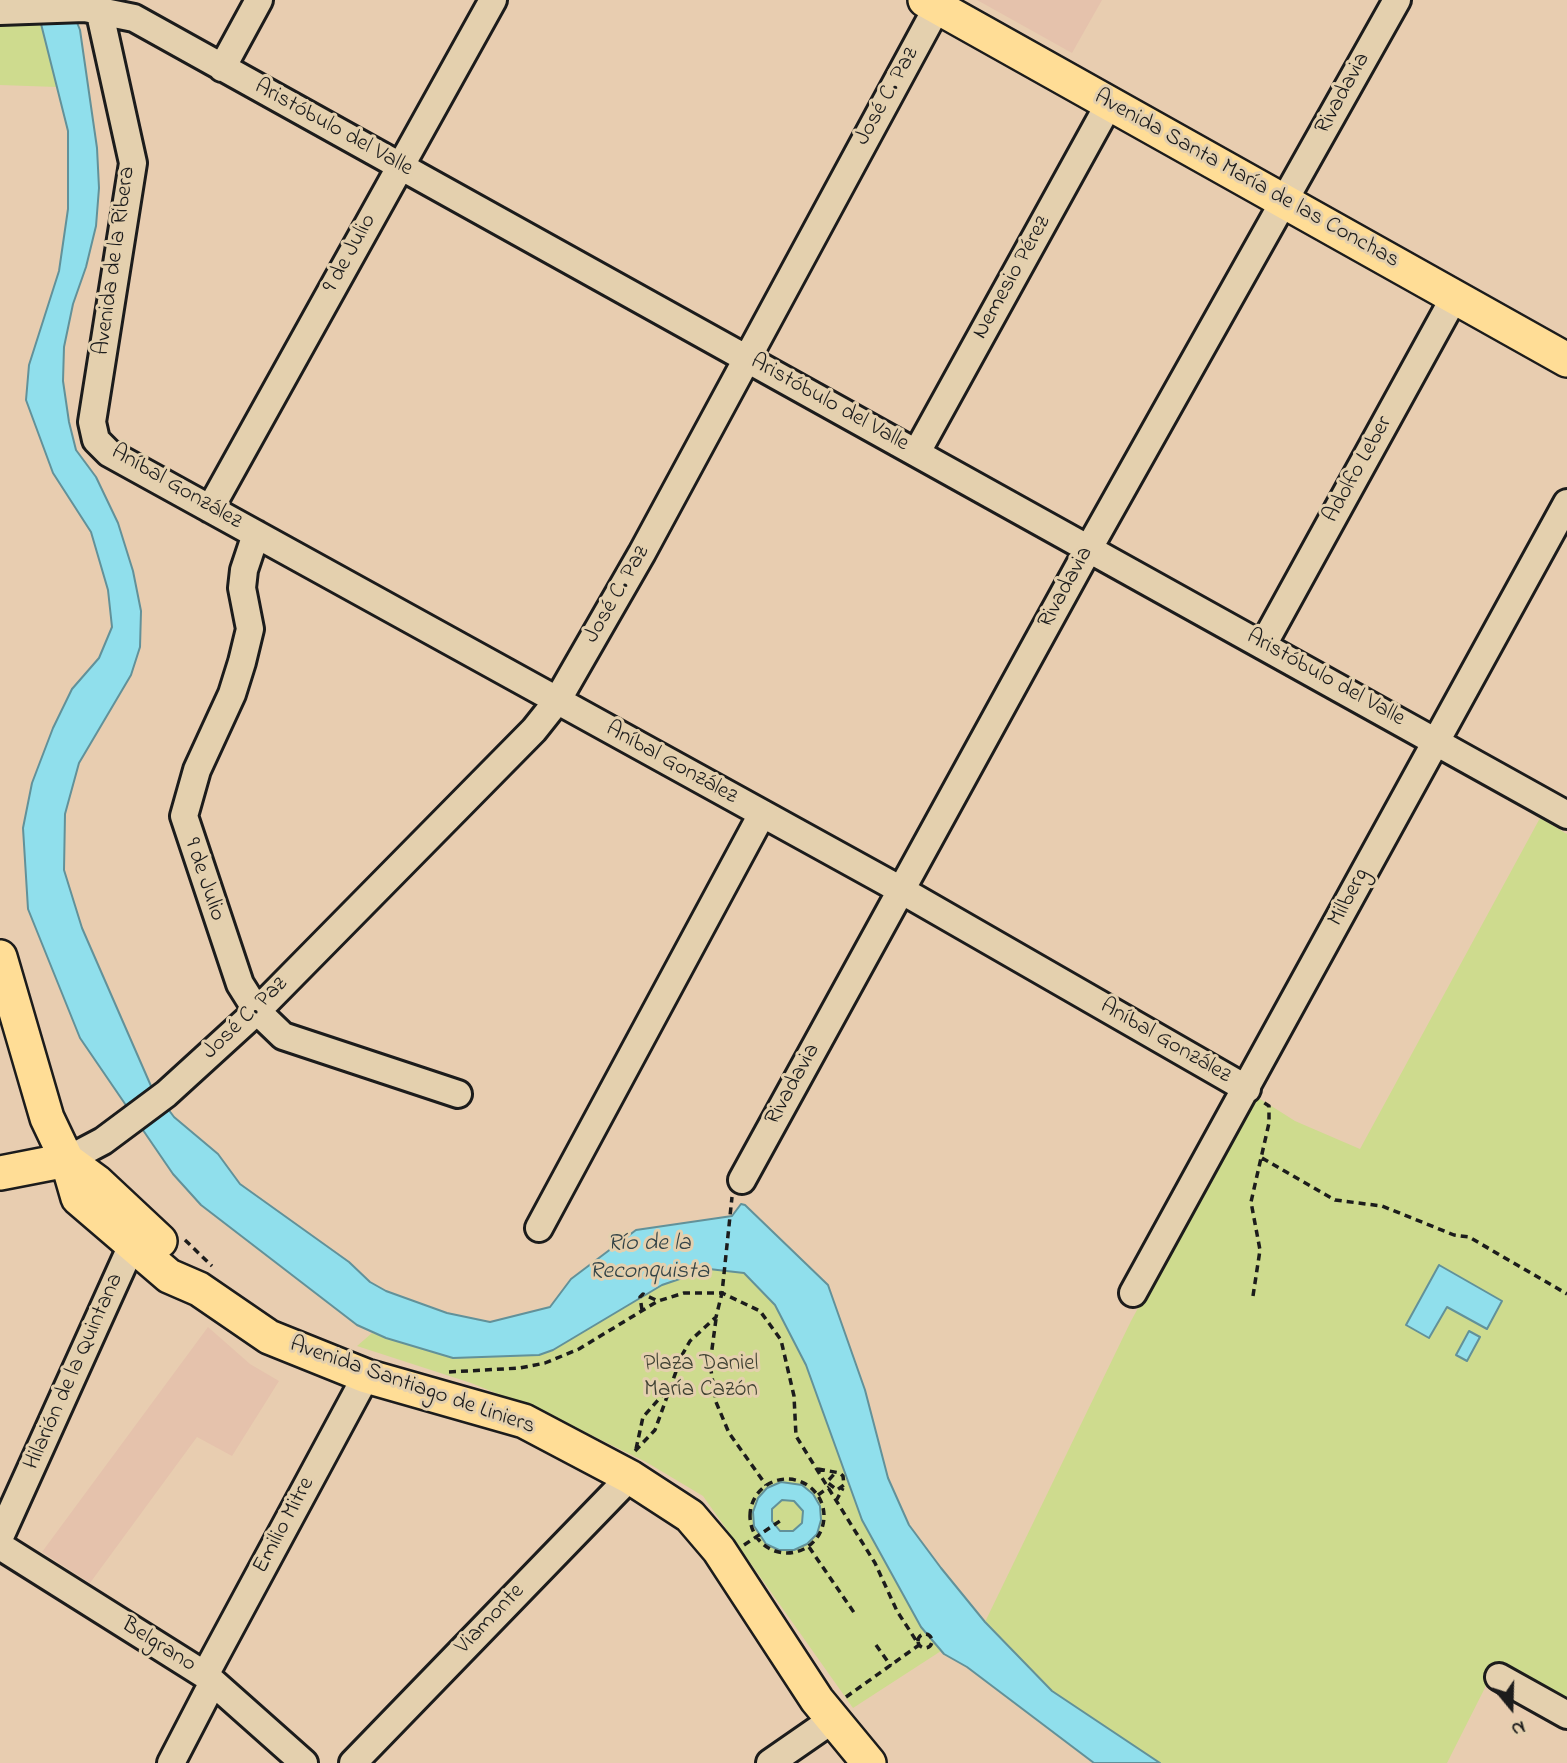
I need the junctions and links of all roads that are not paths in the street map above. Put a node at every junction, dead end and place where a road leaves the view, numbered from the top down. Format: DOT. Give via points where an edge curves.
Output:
graph roads {
  1 [pos="259,0"];
  2 [pos="493,0"];
  3 [pos="1397,0"];
  4 [pos="934,2"];
  5 [pos="94,6"];
  6 [pos="11,11"];
  7 [pos="222,68"];
  8 [pos="1109,104"];
  9 [pos="400,166"];
  10 [pos="1285,200"];
  11 [pos="1455,296"];
  12 [pos="746,358"];
  13 [pos="1567,360"];
  14 [pos="96,440"];
  15 [pos="917,452"];
  16 [pos="1567,503"];
  17 [pos="210,509"];
  18 [pos="256,534"];
  19 [pos="1089,548"];
  20 [pos="1263,645"];
  21 [pos="557,701"];
  22 [pos="1435,741"];
  23 [pos="762,814"];
  24 [pos="1567,815"];
  25 [pos="901,890"];
  26 [pos="0,957"];
  27 [pos="257,1011"];
  28 [pos="1247,1088"];
  29 [pos="458,1094"];
  30 [pos="67,1160"];
  31 [pos="0,1173"];
  32 [pos="736,1190"];
  33 [pos="539,1228"];
  34 [pos="132,1245"];
  35 [pos="206,1278"];
  36 [pos="1133,1293"];
  37 [pos="366,1376"];
  38 [pos="632,1464"];
  39 [pos="0,1537"];
  40 [pos="0,1546"];
  41 [pos="1499,1677"];
  42 [pos="209,1679"];
  43 [pos="825,1710"];
  44 [pos="1567,1715"];
  45 [pos="171,1763"];
  46 [pos="304,1763"];
  47 [pos="353,1763"];
  48 [pos="770,1763"];
  49 [pos="869,1763"];
  1 -- 7 [label="street"];
  2 -- 9 [label="street, 9 de Julio"];
  3 -- 10 [label="street, Rivadavia"];
  4 -- 8 [label="main road, Avenida Santa María de las Conchas"];
  4 -- 12 [label="street, José C. Paz"];
  5 -- 6 [label="street, Aristóbulo del Valle"];
  5 -- 7 [label="street, Aristóbulo del Valle" via="134,18"];
  5 -- 14 [label="street, Avenida de la Ribera" via="133,163 92,422"];
  7 -- 9 [label="street, Aristóbulo del Valle"];
  8 -- 10 [label="main road, Avenida Santa María de las Conchas"];
  8 -- 15 [label="street, Nemesio Pérez"];
  9 -- 12 [label="street, Aristóbulo del Valle"];
  9 -- 17 [label="street, 9 de Julio"];
  10 -- 11 [label="main road, Avenida Santa María de las Conchas"];
  10 -- 19 [label="street, Rivadavia"];
  11 -- 13 [label="main road, Avenida Santa María de las Conchas"];
  11 -- 20 [label="street, Adolfo Leber"];
  12 -- 15 [label="street, Aristóbulo del Valle"];
  12 -- 21 [label="street, José C. Paz"];
  14 -- 17 [label="street, Aníbal González" via="109,453"];
  15 -- 19 [label="street, Aristóbulo del Valle"];
  16 -- 22 [label="street, Milberg"];
  17 -- 18 [label="street, Aníbal González"];
  18 -- 21 [label="street, Aníbal González"];
  18 -- 27 [label="street, 9 de Julio" via="242,588 250,629 242,662 197,770 184,816 240,984"];
  19 -- 20 [label="street, Aristóbulo del Valle"];
  19 -- 25 [label="street, Rivadavia"];
  20 -- 22 [label="street, Aristóbulo del Valle"];
  21 -- 23 [label="street, Aníbal González"];
  21 -- 27 [label="street, José C. Paz" via="534,730"];
  22 -- 24 [label="street, Aristóbulo del Valle"];
  22 -- 28 [label="street, Milberg"];
  23 -- 25 [label="street, Aníbal González"];
  23 -- 33 [label="street"];
  25 -- 28 [label="street, Aníbal González"];
  25 -- 32 [label="street, Rivadavia"];
  26 -- 30 [label="main road, Avenida Santiago de Liniers" via="47,1118"];
  27 -- 29 [label="street, 9 de Julio" via="283,1036"];
  27 -- 30 [label="street, José C. Paz" via="166,1094 118,1131"];
  28 -- 36 [label="street, Milberg"];
  30 -- 31 [label="main road"];
  30 -- 34 [label="main road, Avenida Santiago de Liniers" via="78,1198"];
  30 -- 35 [label="main road, Avenida Santiago de Liniers" via="97,1182 177,1258"];
  34 -- 35 [label="main road, Avenida Santiago de Liniers" via="169,1276"];
  34 -- 39 [label="street, Hilarión de la Quintana"];
  35 -- 37 [label="main road, Avenida Santiago de Liniers" via="269,1337"];
  37 -- 38 [label="main road, Avenida Santiago de Liniers" via="524,1421"];
  37 -- 42 [label="street, Emilio Mitre"];
  38 -- 43 [label="main road, Avenida Santiago de Liniers" via="704,1531"];
  38 -- 47 [label="street, Viamonte"];
  40 -- 42 [label="street, Belgrano"];
  41 -- 44 [label="street"];
  42 -- 45 [label="street, Emilio Mitre"];
  42 -- 46 [label="street, Belgrano"];
  43 -- 48 [label="street"];
  43 -- 49 [label="main road, Avenida Santiago de Liniers"];
}
